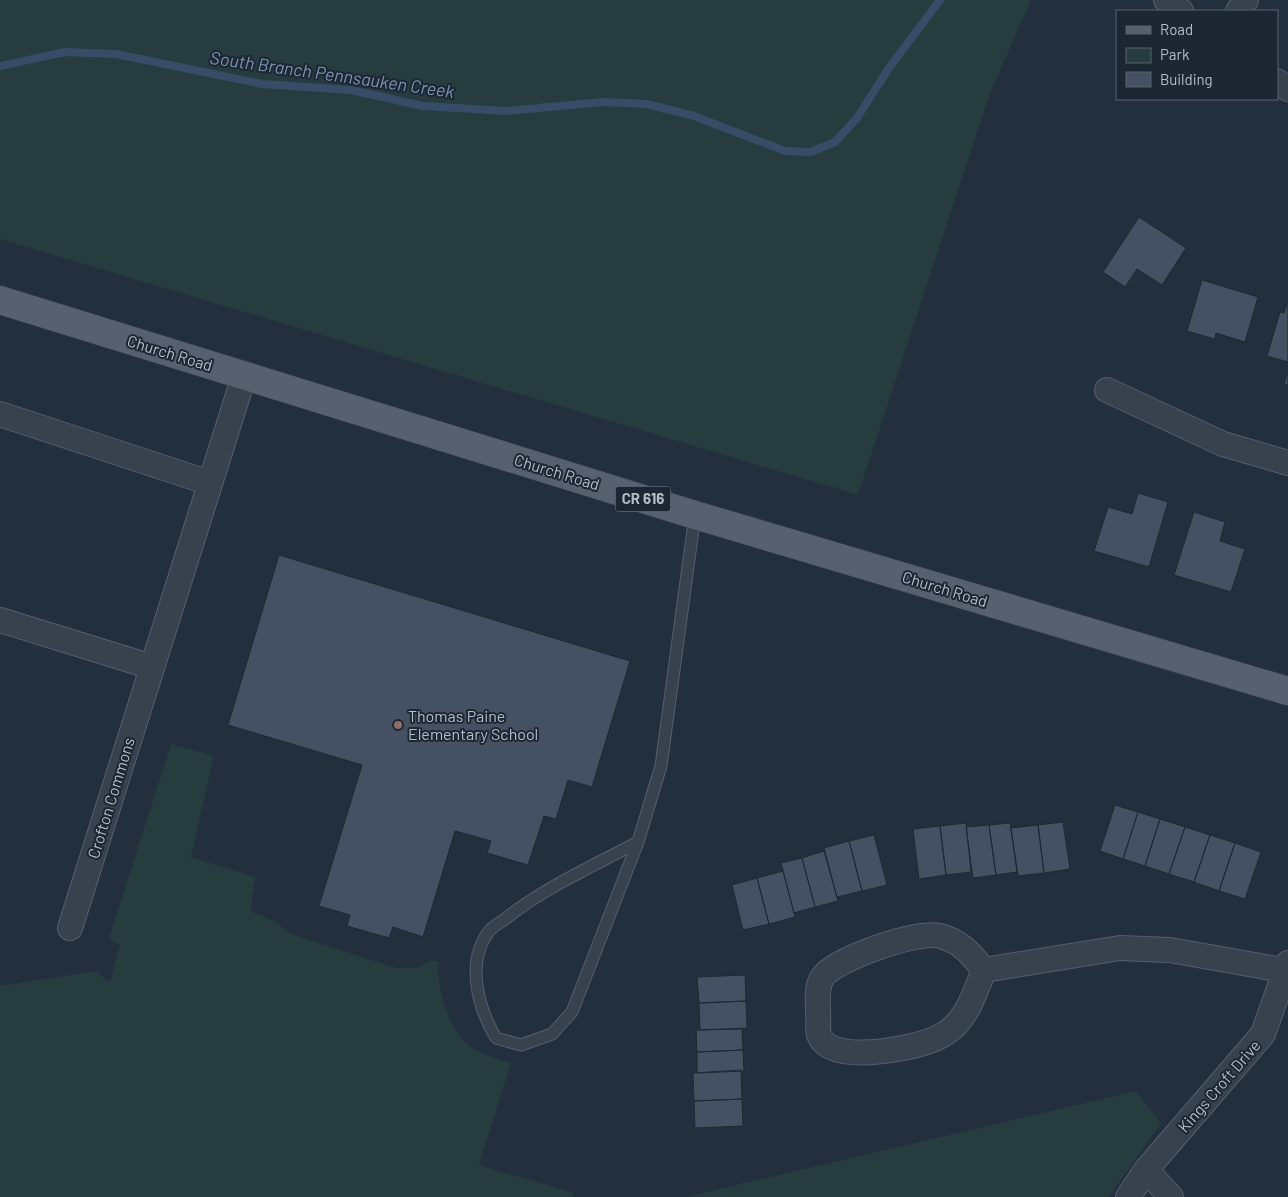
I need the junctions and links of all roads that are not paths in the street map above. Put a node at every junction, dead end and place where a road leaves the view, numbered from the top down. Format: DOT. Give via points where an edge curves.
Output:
graph roads {
  1 [pos="1166,0"];
  2 [pos="1180,10"];
  3 [pos="1278,82"];
  4 [pos="1288,90"];
  5 [pos="0,300"];
  6 [pos="244,376"];
  7 [pos="1107,390"];
  8 [pos="0,414"];
  9 [pos="1288,464"];
  10 [pos="210,483"];
  11 [pos="695,515"];
  12 [pos="0,620"];
  13 [pos="152,667"];
  14 [pos="1288,691"];
  15 [pos="638,842"];
  16 [pos="70,928"];
  17 [pos="1287,968"];
  18 [pos="984,970"];
  19 [pos="1146,1170"];
  20 [pos="1128,1197"];
  21 [pos="1171,1197"];
  1 -- 2 [label="street"];
  3 -- 4 [label="street"];
  5 -- 6 [label="main road, Church Road / CR 616"];
  6 -- 10 [label="street, Crofton Commons"];
  6 -- 11 [label="main road, Church Road / CR 616"];
  7 -- 9 [label="street" via="1223,444"];
  8 -- 10 [label="street"];
  10 -- 13 [label="street, Crofton Commons"];
  11 -- 14 [label="main road, Church Road / CR 616"];
  11 -- 15 [label="lane" via="661,766"];
  12 -- 13 [label="street"];
  13 -- 16 [label="street, Crofton Commons"];
  15 -- 15 [label="lane" via="572,1012 552,1034 521,1045 496,1038 477,989 477,959 490,930 526,903"];
  17 -- 18 [label="street" via="1170,950 1120,948"];
  17 -- 19 [label="street, Kings Croft Drive" via="1264,1034"];
  18 -- 18 [label="street" via="966,1014 951,1030 927,1043 883,1052 852,1052 829,1047 819,1034 818,992 822,978 838,963 911,937 939,936 966,947"];
  19 -- 20 [label="street, Kings Croft Drive"];
  19 -- 21 [label="street"];
}
